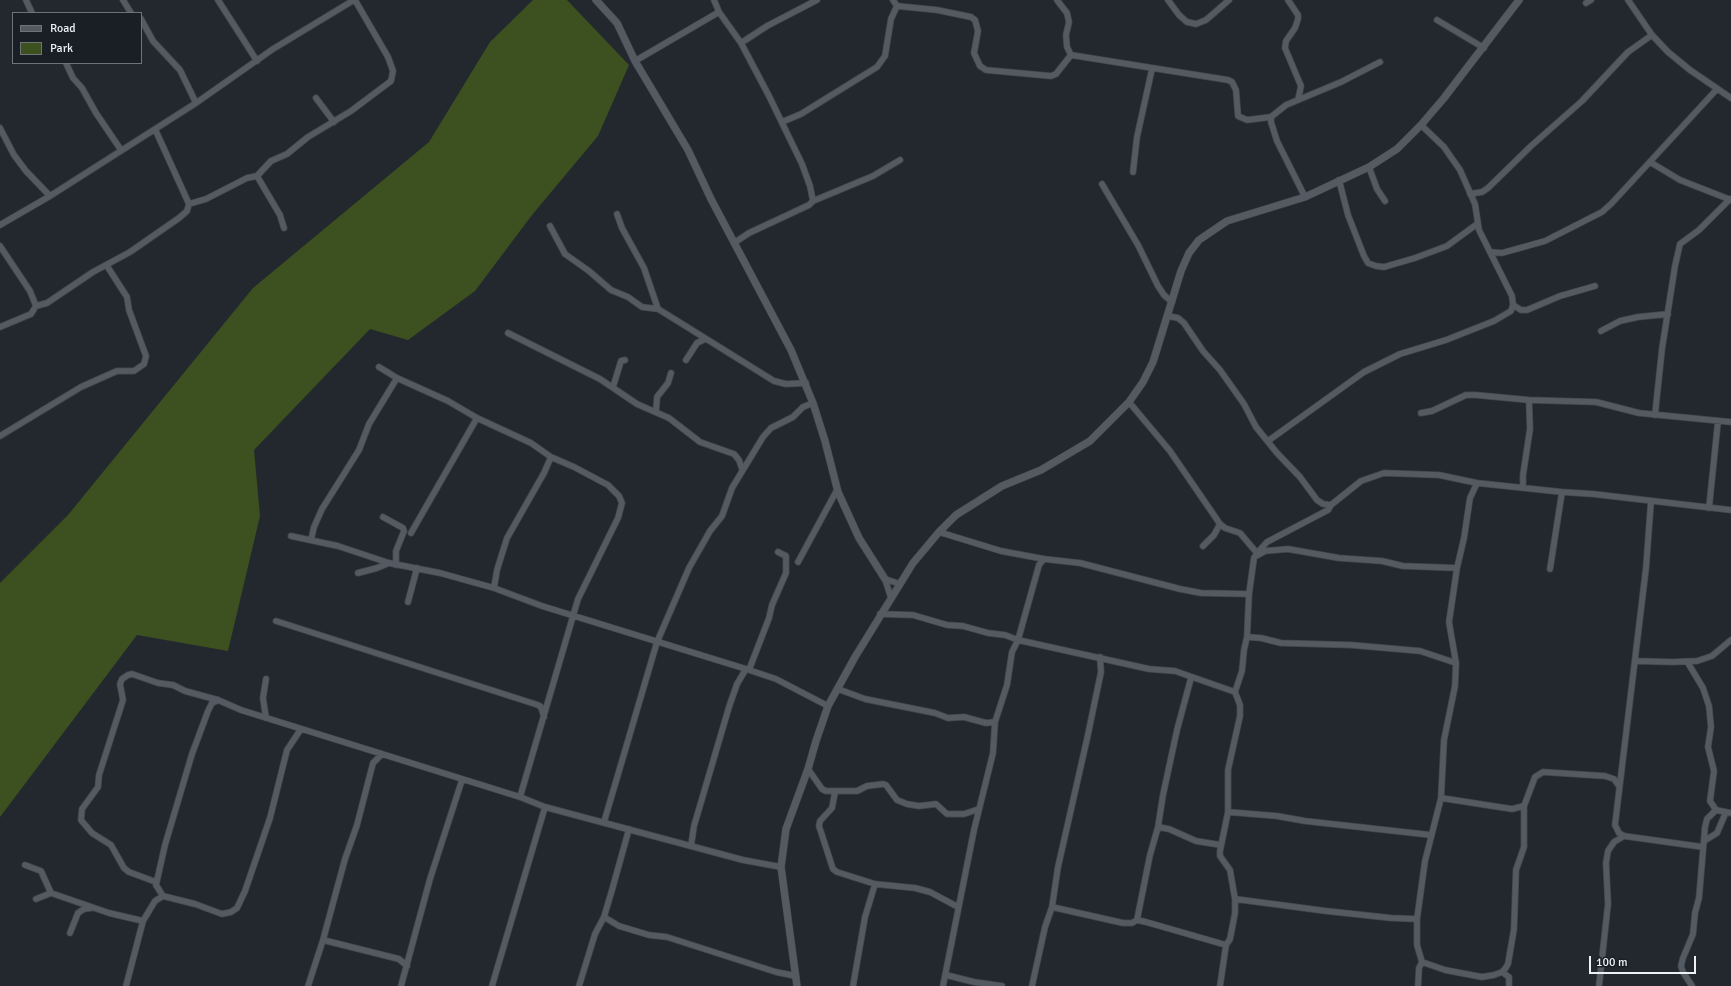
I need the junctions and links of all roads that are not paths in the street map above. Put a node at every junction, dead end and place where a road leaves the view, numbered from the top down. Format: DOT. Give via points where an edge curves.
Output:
graph roads {
  1 [pos="26,0"];
  2 [pos="123,0"];
  3 [pos="218,0"];
  4 [pos="354,0"];
  5 [pos="596,0"];
  6 [pos="714,0"];
  7 [pos="817,0"];
  8 [pos="893,0"];
  9 [pos="1057,0"];
  10 [pos="1168,0"];
  11 [pos="1229,0"];
  12 [pos="1288,0"];
  13 [pos="1519,0"];
  14 [pos="1628,0"];
  15 [pos="897,6"];
  16 [pos="32,12"];
  17 [pos="130,12"];
  18 [pos="719,12"];
  19 [pos="1437,20"];
  20 [pos="142,21"];
  21 [pos="1652,35"];
  22 [pos="741,43"];
  23 [pos="1484,48"];
  24 [pos="1071,55"];
  25 [pos="257,60"];
  26 [pos="635,61"];
  27 [pos="1380,62"];
  28 [pos="66,64"];
  29 [pos="1152,69"];
  30 [pos="1717,88"];
  31 [pos="316,98"];
  32 [pos="1731,98"];
  33 [pos="1298,100"];
  34 [pos="196,103"];
  35 [pos="1271,117"];
  36 [pos="334,122"];
  37 [pos="782,122"];
  38 [pos="1421,125"];
  39 [pos="0,128"];
  40 [pos="155,129"];
  41 [pos="121,150"];
  42 [pos="900,160"];
  43 [pos="1650,162"];
  44 [pos="1369,167"];
  45 [pos="1133,172"];
  46 [pos="257,176"];
  47 [pos="1339,180"];
  48 [pos="1102,184"];
  49 [pos="1470,194"];
  50 [pos="50,196"];
  51 [pos="1304,196"];
  52 [pos="1730,199"];
  53 [pos="813,201"];
  54 [pos="1385,201"];
  55 [pos="189,204"];
  56 [pos="617,214"];
  57 [pos="1477,224"];
  58 [pos="0,225"];
  59 [pos="550,226"];
  60 [pos="284,228"];
  61 [pos="734,243"];
  62 [pos="0,246"];
  63 [pos="1490,252"];
  64 [pos="107,266"];
  65 [pos="1595,286"];
  66 [pos="1172,302"];
  67 [pos="1514,304"];
  68 [pos="36,306"];
  69 [pos="658,309"];
  70 [pos="1668,314"];
  71 [pos="1168,316"];
  72 [pos="0,327"];
  73 [pos="1601,331"];
  74 [pos="508,333"];
  75 [pos="705,339"];
  76 [pos="625,360"];
  77 [pos="686,360"];
  78 [pos="379,367"];
  79 [pos="671,373"];
  80 [pos="397,378"];
  81 [pos="806,383"];
  82 [pos="613,387"];
  83 [pos="1529,400"];
  84 [pos="1129,402"];
  85 [pos="813,403"];
  86 [pos="656,412"];
  87 [pos="1421,413"];
  88 [pos="1655,415"];
  89 [pos="477,418"];
  90 [pos="1718,421"];
  91 [pos="1731,422"];
  92 [pos="0,436"];
  93 [pos="1268,441"];
  94 [pos="550,457"];
  95 [pos="739,460"];
  96 [pos="748,461"];
  97 [pos="742,469"];
  98 [pos="1477,483"];
  99 [pos="1523,488"];
  100 [pos="837,490"];
  101 [pos="1562,492"];
  102 [pos="1651,501"];
  103 [pos="1331,505"];
  104 [pos="1709,508"];
  105 [pos="1731,510"];
  106 [pos="383,517"];
  107 [pos="1220,524"];
  108 [pos="411,532"];
  109 [pos="939,532"];
  110 [pos="292,536"];
  111 [pos="311,540"];
  112 [pos="1204,546"];
  113 [pos="778,552"];
  114 [pos="1255,555"];
  115 [pos="1033,557"];
  116 [pos="1044,559"];
  117 [pos="798,562"];
  118 [pos="388,563"];
  119 [pos="396,565"];
  120 [pos="1038,565"];
  121 [pos="418,568"];
  122 [pos="1457,568"];
  123 [pos="1550,569"];
  124 [pos="358,573"];
  125 [pos="885,579"];
  126 [pos="900,584"];
  127 [pos="494,588"];
  128 [pos="1248,594"];
  129 [pos="890,598"];
  130 [pos="408,602"];
  131 [pos="880,614"];
  132 [pos="574,616"];
  133 [pos="276,621"];
  134 [pos="1247,638"];
  135 [pos="1018,640"];
  136 [pos="1731,640"];
  137 [pos="656,642"];
  138 [pos="1100,657"];
  139 [pos="1635,661"];
  140 [pos="1456,663"];
  141 [pos="1688,663"];
  142 [pos="747,669"];
  143 [pos="1191,678"];
  144 [pos="266,679"];
  145 [pos="838,689"];
  146 [pos="1235,692"];
  147 [pos="218,700"];
  148 [pos="828,706"];
  149 [pos="544,717"];
  150 [pos="266,718"];
  151 [pos="995,722"];
  152 [pos="986,723"];
  153 [pos="301,729"];
  154 [pos="994,732"];
  155 [pos="382,754"];
  156 [pos="808,769"];
  157 [pos="462,780"];
  158 [pos="1619,786"];
  159 [pos="835,792"];
  160 [pos="520,797"];
  161 [pos="1441,798"];
  162 [pos="1524,806"];
  163 [pos="545,807"];
  164 [pos="979,809"];
  165 [pos="1716,810"];
  166 [pos="1228,812"];
  167 [pos="1728,812"];
  168 [pos="604,822"];
  169 [pos="1158,827"];
  170 [pos="629,830"];
  171 [pos="1432,835"];
  172 [pos="1624,836"];
  173 [pos="1704,844"];
  174 [pos="1221,845"];
  175 [pos="691,846"];
  176 [pos="25,865"];
  177 [pos="781,867"];
  178 [pos="156,882"];
  179 [pos="875,884"];
  180 [pos="51,893"];
  181 [pos="164,896"];
  182 [pos="1235,898"];
  183 [pos="36,899"];
  184 [pos="958,907"];
  185 [pos="1052,907"];
  186 [pos="93,908"];
  187 [pos="604,917"];
  188 [pos="1417,919"];
  189 [pos="1137,920"];
  190 [pos="144,921"];
  191 [pos="70,932"];
  192 [pos="323,940"];
  193 [pos="1226,945"];
  194 [pos="1422,962"];
  195 [pos="407,966"];
  196 [pos="1502,972"];
  197 [pos="946,975"];
  198 [pos="796,976"];
  199 [pos="126,986"];
  200 [pos="308,986"];
  201 [pos="401,986"];
  202 [pos="492,986"];
  203 [pos="580,986"];
  204 [pos="797,986"];
  205 [pos="853,986"];
  206 [pos="943,986"];
  207 [pos="1002,986"];
  208 [pos="1032,986"];
  209 [pos="1220,986"];
  210 [pos="1418,986"];
  211 [pos="1509,986"];
  212 [pos="1600,986"];
  213 [pos="1692,986"];
  1 -- 16 [label="street"];
  2 -- 17 [label="street"];
  3 -- 25 [label="street"];
  4 -- 25 [label="street"];
  4 -- 36 [label="street" via="388,57 393,76 384,87"];
  5 -- 26 [label="street" via="617,23"];
  6 -- 18 [label="street"];
  7 -- 22 [label="street"];
  8 -- 15 [label="street"];
  9 -- 24 [label="street" via="1067,12 1067,46"];
  10 -- 11 [label="street" via="1187,22 1196,24 1206,20"];
  12 -- 33 [label="street" via="1298,15 1285,48 1301,86"];
  13 -- 23 [label="street"];
  14 -- 21 [label="street"];
  15 -- 24 [label="street" via="971,17 975,20 978,31 974,54 980,66 986,70 1051,76 1056,74"];
  15 -- 37 [label="street" via="891,19 885,56 877,67 801,114"];
  18 -- 22 [label="street"];
  18 -- 26 [label="street"];
  19 -- 23 [label="street"];
  20 -- 34 [label="street" via="153,41 180,70"];
  21 -- 30 [label="street" via="1668,52"];
  21 -- 49 [label="street" via="1628,52 1582,101 1525,151 1492,185 1482,192"];
  22 -- 37 [label="street"];
  23 -- 38 [label="street"];
  24 -- 29 [label="street"];
  25 -- 34 [label="street"];
  26 -- 61 [label="street" via="688,150"];
  27 -- 33 [label="street"];
  28 -- 41 [label="street"];
  29 -- 35 [label="street" via="1228,80 1236,90 1238,116 1247,120"];
  29 -- 45 [label="street" via="1137,137"];
  30 -- 32 [label="street"];
  30 -- 43 [label="street"];
  31 -- 36 [label="street"];
  33 -- 35 [label="street" via="1286,105"];
  34 -- 40 [label="street"];
  35 -- 51 [label="street" via="1277,140"];
  36 -- 46 [label="street" via="314,132 287,154 271,161"];
  37 -- 53 [label="street" via="808,178"];
  38 -- 44 [label="street" via="1397,149"];
  38 -- 49 [label="street" via="1451,157 1460,170"];
  39 -- 50 [label="street" via="14,155"];
  40 -- 41 [label="street"];
  40 -- 55 [label="street"];
  41 -- 50 [label="street"];
  42 -- 53 [label="street" via="873,176"];
  43 -- 52 [label="street" via="1680,180"];
  43 -- 63 [label="street" via="1611,204 1584,222 1545,241 1502,253"];
  44 -- 47 [label="street"];
  44 -- 54 [label="street" via="1377,189"];
  46 -- 55 [label="street" via="247,178 206,200"];
  46 -- 60 [label="street" via="280,215"];
  47 -- 51 [label="street"];
  47 -- 57 [label="street" via="1348,215 1364,256 1368,263 1376,266 1415,258 1447,246"];
  48 -- 66 [label="street" via="1138,245 1158,286"];
  49 -- 57 [label="street" via="1478,215"];
  50 -- 58 [label="street"];
  51 -- 66 [label="street" via="1227,221 1210,231 1189,253 1180,271"];
  52 -- 70 [label="street" via="1680,244"];
  53 -- 61 [label="street"];
  55 -- 64 [label="street" via="187,211 179,218"];
  56 -- 69 [label="street" via="644,268"];
  57 -- 63 [label="street"];
  59 -- 69 [label="street" via="565,254 605,286 628,296 642,307"];
  61 -- 81 [label="street"];
  62 -- 68 [label="street" via="30,291"];
  63 -- 67 [label="street"];
  64 -- 68 [label="street" via="69,287 47,303"];
  64 -- 92 [label="street" via="127,297 129,310 146,356 144,364 134,371 117,371 88,384"];
  65 -- 67 [label="street" via="1560,296 1527,310 1521,310"];
  66 -- 71 [label="street"];
  67 -- 93 [label="street" via="1511,311 1494,321 1446,340 1400,354 1364,372"];
  68 -- 72 [label="street" via="31,314"];
  69 -- 75 [label="street"];
  70 -- 73 [label="street" via="1638,316 1620,321"];
  70 -- 88 [label="street"];
  71 -- 84 [label="street" via="1153,362"];
  71 -- 93 [label="street" via="1178,318 1184,323 1220,370 1244,404 1256,427"];
  74 -- 82 [label="street"];
  75 -- 77 [label="street" via="698,343"];
  75 -- 81 [label="street" via="774,381 786,384"];
  76 -- 82 [label="street" via="621,361"];
  78 -- 80 [label="street"];
  79 -- 86 [label="street" via="668,383 657,397"];
  80 -- 89 [label="street" via="448,401"];
  80 -- 111 [label="street" via="322,509"];
  81 -- 85 [label="street"];
  82 -- 86 [label="street" via="637,404"];
  83 -- 87 [label="street" via="1471,395"];
  83 -- 88 [label="street" via="1596,402"];
  83 -- 99 [label="street" via="1530,429"];
  84 -- 107 [label="street" via="1179,464"];
  84 -- 109 [label="street" via="1090,441 1041,470 1002,486 973,503"];
  85 -- 96 [label="street" via="771,428"];
  85 -- 100 [label="street"];
  86 -- 95 [label="street" via="681,426 700,442 734,454"];
  88 -- 90 [label="street"];
  89 -- 94 [label="street" via="531,443"];
  89 -- 108 [label="street"];
  90 -- 91 [label="street"];
  90 -- 104 [label="street"];
  93 -- 103 [label="street" via="1317,500"];
  94 -- 127 [label="street" via="544,473 507,538"];
  94 -- 132 [label="street" via="574,466 608,485 622,503 618,518 583,586"];
  95 -- 96 [label="street"];
  95 -- 97 [label="street"];
  96 -- 97 [label="street"];
  97 -- 137 [label="street" via="722,516 710,531 689,568"];
  98 -- 99 [label="street"];
  98 -- 103 [label="street" via="1439,475 1384,473 1362,481"];
  98 -- 122 [label="street" via="1470,498"];
  99 -- 101 [label="street"];
  100 -- 117 [label="street"];
  100 -- 125 [label="street" via="859,538"];
  101 -- 102 [label="street"];
  101 -- 123 [label="street"];
  102 -- 104 [label="street"];
  102 -- 139 [label="street"];
  103 -- 114 [label="street" via="1328,510 1267,542"];
  104 -- 105 [label="street"];
  106 -- 119 [label="street" via="404,531 396,551"];
  107 -- 112 [label="street"];
  107 -- 114 [label="street" via="1240,533"];
  109 -- 115 [label="street"];
  109 -- 126 [label="street" via="913,563"];
  110 -- 111 [label="street"];
  111 -- 118 [label="street"];
  113 -- 142 [label="street" via="786,556 786,573"];
  114 -- 122 [label="street" via="1265,551 1288,549 1409,566"];
  114 -- 128 [label="street"];
  115 -- 116 [label="street"];
  115 -- 120 [label="street"];
  116 -- 120 [label="street"];
  116 -- 128 [label="street" via="1080,563 1180,589"];
  118 -- 119 [label="street"];
  118 -- 124 [label="street"];
  119 -- 121 [label="street"];
  120 -- 135 [label="street"];
  121 -- 127 [label="street"];
  121 -- 130 [label="street"];
  122 -- 140 [label="street" via="1449,622"];
  125 -- 126 [label="street"];
  125 -- 129 [label="street"];
  126 -- 129 [label="street"];
  127 -- 132 [label="street"];
  128 -- 134 [label="street"];
  129 -- 131 [label="street"];
  131 -- 135 [label="street" via="914,615 938,623 968,627"];
  131 -- 145 [label="street"];
  132 -- 137 [label="street"];
  132 -- 149 [label="street"];
  133 -- 149 [label="street" via="538,705"];
  134 -- 140 [label="street" via="1261,638 1281,643 1420,651"];
  134 -- 146 [label="street" via="1242,671"];
  135 -- 138 [label="street"];
  135 -- 151 [label="street" via="1012,652 1007,685"];
  136 -- 141 [label="street" via="1712,656"];
  137 -- 142 [label="street"];
  137 -- 168 [label="street"];
  138 -- 143 [label="street" via="1149,669 1174,671"];
  138 -- 185 [label="street" via="1100,672 1058,867"];
  139 -- 141 [label="street"];
  139 -- 158 [label="street"];
  140 -- 161 [label="street" via="1455,686 1444,740"];
  141 -- 165 [label="street" via="1703,688 1709,706 1711,727 1708,747 1714,771 1710,801"];
  142 -- 148 [label="street" via="776,679"];
  142 -- 175 [label="street" via="737,684 729,706 694,826"];
  143 -- 146 [label="street"];
  143 -- 169 [label="street" via="1162,795"];
  144 -- 150 [label="street" via="262,698"];
  145 -- 148 [label="street"];
  145 -- 152 [label="street" via="865,699 935,712 948,718 970,718"];
  146 -- 166 [label="street" via="1240,706 1240,716 1228,770"];
  147 -- 150 [label="street"];
  147 -- 178 [label="street" via="212,703 208,711 192,754"];
  147 -- 178 [label="street" via="132,674 125,676 120,684 123,700 99,775 98,787 82,809 81,820 92,833 111,845 124,868"];
  148 -- 156 [label="street"];
  149 -- 160 [label="street"];
  150 -- 153 [label="street"];
  151 -- 152 [label="street"];
  151 -- 154 [label="street"];
  152 -- 154 [label="street"];
  153 -- 155 [label="street"];
  153 -- 181 [label="street" via="287,750 270,818 237,908 222,914"];
  154 -- 164 [label="street" via="993,753"];
  155 -- 157 [label="street"];
  155 -- 192 [label="street" via="373,763 358,826 345,858"];
  156 -- 159 [label="street" via="822,789"];
  156 -- 177 [label="street" via="786,829"];
  157 -- 160 [label="street"];
  157 -- 195 [label="street" via="430,879"];
  158 -- 162 [label="street" via="1611,777 1543,772 1535,777"];
  158 -- 172 [label="street" via="1615,825"];
  159 -- 164 [label="street" via="857,791 867,786 883,784 897,800 907,804 936,804 947,814 964,814"];
  159 -- 179 [label="street" via="832,808 820,821 819,826 830,862 837,872"];
  160 -- 163 [label="street"];
  161 -- 162 [label="street" via="1512,809"];
  161 -- 171 [label="street"];
  162 -- 196 [label="street" via="1524,847 1516,870 1512,943 1508,964"];
  163 -- 168 [label="street"];
  163 -- 202 [label="street"];
  164 -- 184 [label="street"];
  165 -- 167 [label="street"];
  165 -- 173 [label="street" via="1707,819"];
  166 -- 171 [label="street"];
  166 -- 174 [label="street"];
  167 -- 173 [label="street" via="1717,833"];
  168 -- 170 [label="street"];
  169 -- 174 [label="street" via="1196,841"];
  169 -- 189 [label="street"];
  170 -- 175 [label="street"];
  170 -- 187 [label="street"];
  171 -- 188 [label="street" via="1425,861"];
  172 -- 173 [label="street"];
  172 -- 212 [label="street" via="1614,842 1608,851 1606,863 1608,904"];
  173 -- 213 [label="street" via="1702,883 1693,934 1681,966"];
  174 -- 182 [label="street" via="1220,856 1230,870"];
  175 -- 177 [label="street"];
  176 -- 180 [label="street" via="41,871"];
  177 -- 198 [label="street"];
  178 -- 181 [label="street" via="157,889"];
  179 -- 184 [label="street" via="930,892"];
  179 -- 205 [label="street" via="865,917"];
  180 -- 183 [label="street"];
  180 -- 186 [label="street"];
  181 -- 190 [label="street" via="155,901"];
  182 -- 188 [label="street" via="1326,911"];
  182 -- 193 [label="street" via="1233,928"];
  184 -- 197 [label="street"];
  185 -- 189 [label="street" via="1123,923"];
  185 -- 208 [label="street"];
  186 -- 190 [label="street" via="130,920"];
  186 -- 191 [label="street" via="78,913"];
  187 -- 198 [label="street" via="619,926 649,935 667,937"];
  187 -- 203 [label="street" via="595,934"];
  188 -- 194 [label="street" via="1417,945"];
  189 -- 193 [label="street"];
  190 -- 199 [label="street"];
  192 -- 195 [label="street" via="399,959"];
  192 -- 200 [label="street"];
  193 -- 209 [label="street"];
  194 -- 196 [label="street" via="1445,970 1482,977"];
  194 -- 210 [label="street"];
  195 -- 201 [label="street"];
  196 -- 211 [label="street" via="1509,977"];
  197 -- 206 [label="street"];
  197 -- 207 [label="street"];
  198 -- 204 [label="street"];
}
